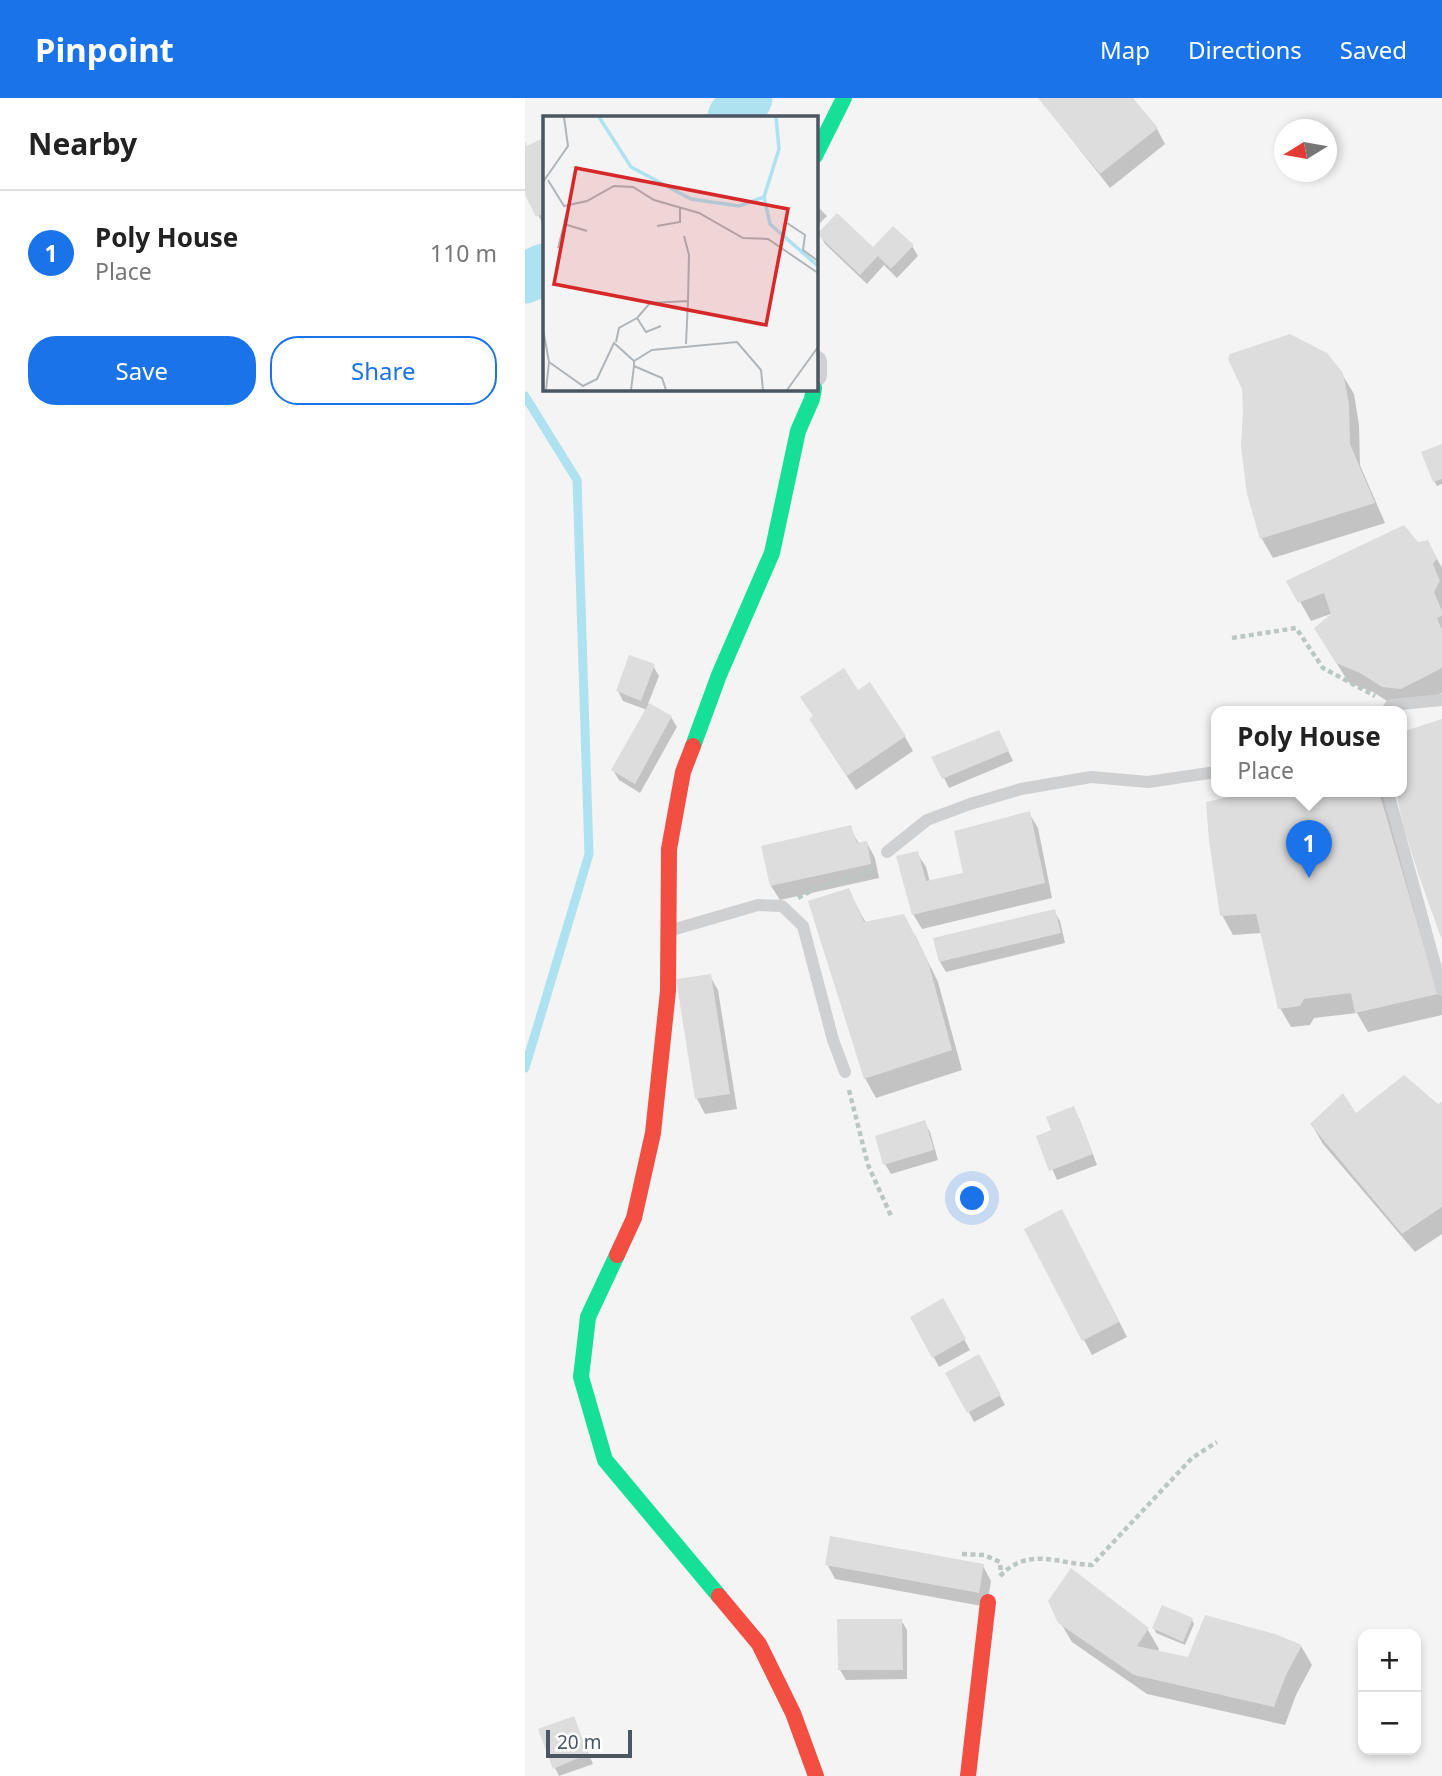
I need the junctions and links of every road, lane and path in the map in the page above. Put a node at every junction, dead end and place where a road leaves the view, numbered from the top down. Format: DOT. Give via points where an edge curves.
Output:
graph roads {
  1 [pos="844,98"];
  2 [pos="817,152"];
  3 [pos="814,390"];
  4 [pos="1232,638"];
  5 [pos="1442,700"];
  6 [pos="1386,706"];
  7 [pos="1402,706"];
  8 [pos="1211,773"];
  9 [pos="1389,797"];
  10 [pos="887,852"];
  11 [pos="782,906"];
  12 [pos="668,931"];
  13 [pos="1442,990"];
  14 [pos="845,1072"];
  15 [pos="892,1217"];
  16 [pos="1217,1442"];
  17 [pos="962,1554"];
  18 [pos="1001,1574"];
  19 [pos="988,1602"];
  20 [pos="816,1776"];
  21 [pos="968,1776"];
  1 -- 2 [label="street"];
  3 -- 12 [label="street" via="798,431 772,553 683,772 669,849"];
  4 -- 6 [label="path" via="1296,628 1323,668"];
  5 -- 7 [label="lane"];
  8 -- 10 [label="lane" via="1148,782 1091,777 1021,789 927,820"];
  9 -- 13 [label="lane"];
  10 -- 11 [label="path" via="870,872 818,887"];
  11 -- 12 [label="lane" via="758,905"];
  11 -- 14 [label="lane" via="803,926"];
  12 -- 20 [label="street" via="653,1133 634,1218 588,1317 581,1377 605,1460 759,1644 793,1713"];
  14 -- 15 [label="path" via="868,1165"];
  16 -- 18 [label="path" via="1192,1458 1092,1565 1048,1557 1024,1561"];
  17 -- 18 [label="path" via="984,1555 1000,1562"];
  18 -- 19 [label="path"];
  19 -- 21 [label="street"];
}
